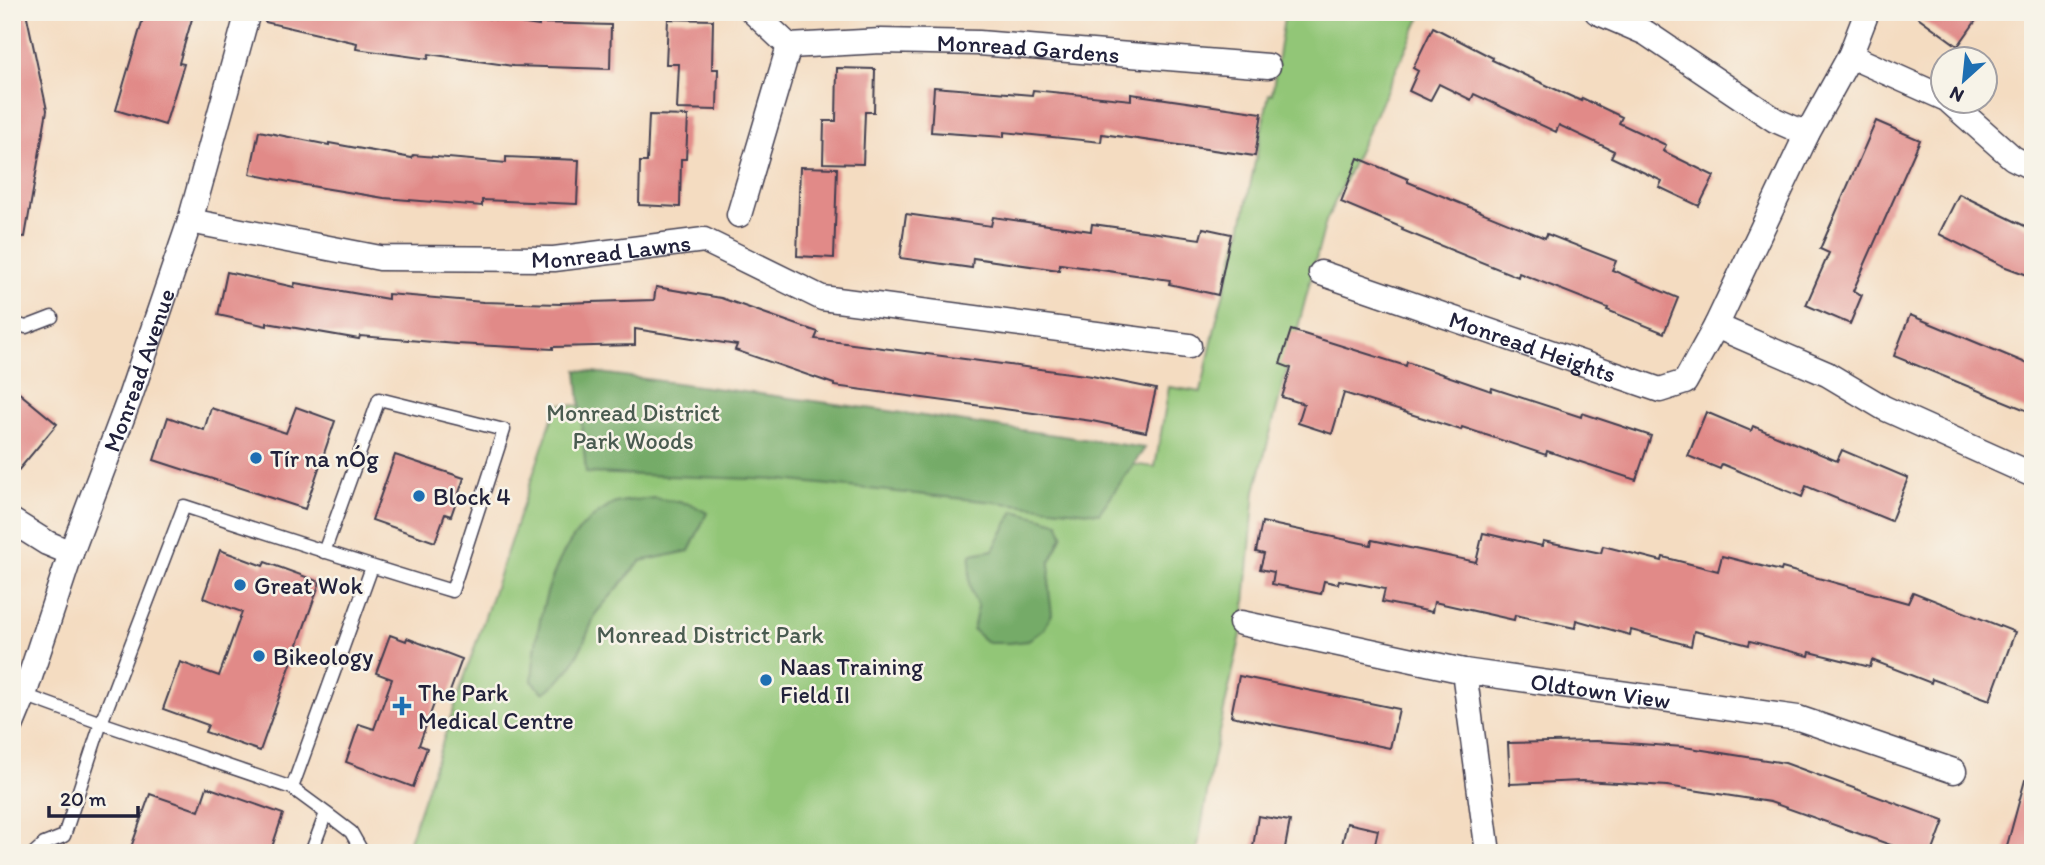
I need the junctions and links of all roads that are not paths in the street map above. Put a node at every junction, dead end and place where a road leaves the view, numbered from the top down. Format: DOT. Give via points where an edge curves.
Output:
graph roads {
  1 [pos="248,12"];
  2 [pos="753,12"];
  3 [pos="1597,12"];
  4 [pos="1867,12"];
  5 [pos="789,46"];
  6 [pos="1850,57"];
  7 [pos="1268,66"];
  8 [pos="1930,92"];
  9 [pos="1966,116"];
  10 [pos="1807,134"];
  11 [pos="2033,168"];
  12 [pos="740,215"];
  13 [pos="190,221"];
  14 [pos="1321,273"];
  15 [pos="52,317"];
  16 [pos="12,323"];
  17 [pos="1716,326"];
  18 [pos="1189,346"];
  19 [pos="2033,475"];
  20 [pos="12,521"];
  21 [pos="324,552"];
  22 [pos="71,553"];
  23 [pos="372,567"];
  24 [pos="1241,624"];
  25 [pos="1464,671"];
  26 [pos="24,695"];
  27 [pos="101,723"];
  28 [pos="12,724"];
  29 [pos="1954,771"];
  30 [pos="292,788"];
  31 [pos="326,813"];
  32 [pos="34,853"];
  33 [pos="311,853"];
  34 [pos="363,853"];
  35 [pos="1489,853"];
  1 -- 13 [label="street, Monread Avenue"];
  2 -- 5 [label="street"];
  3 -- 10 [label="street" via="1646,33 1775,120"];
  4 -- 6 [label="street, Monread Heights"];
  5 -- 7 [label="street, Monread Gardens" via="881,41 979,43"];
  5 -- 12 [label="street"];
  6 -- 8 [label="street"];
  6 -- 10 [label="street, Monread Heights"];
  9 -- 11 [label="street" via="2013,158"];
  10 -- 17 [label="street, Monread Heights"];
  13 -- 18 [label="street, Monread Lawns" via="380,258 554,259 704,240 822,298"];
  13 -- 22 [label="street, Monread Avenue"];
  14 -- 17 [label="street, Monread Heights" via="1660,390 1685,382"];
  15 -- 16 [label="lane" via="26,327"];
  17 -- 19 [label="street" via="1827,374 1884,408"];
  20 -- 22 [label="street"];
  21 -- 23 [label="lane"];
  21 -- 23 [label="lane" via="379,399 504,429 452,591"];
  21 -- 27 [label="lane" via="184,506"];
  22 -- 26 [label="street, Monread Avenue"];
  23 -- 30 [label="lane"];
  24 -- 25 [label="street, Oldtown View"];
  25 -- 29 [label="street, Oldtown View" via="1798,718"];
  25 -- 35 [label="street"];
  26 -- 27 [label="lane"];
  26 -- 28 [label="street, Monread Avenue"];
  27 -- 30 [label="lane"];
  27 -- 32 [label="lane" via="64,836"];
  30 -- 31 [label="lane"];
  31 -- 33 [label="lane"];
  31 -- 34 [label="lane" via="351,832"];
}
